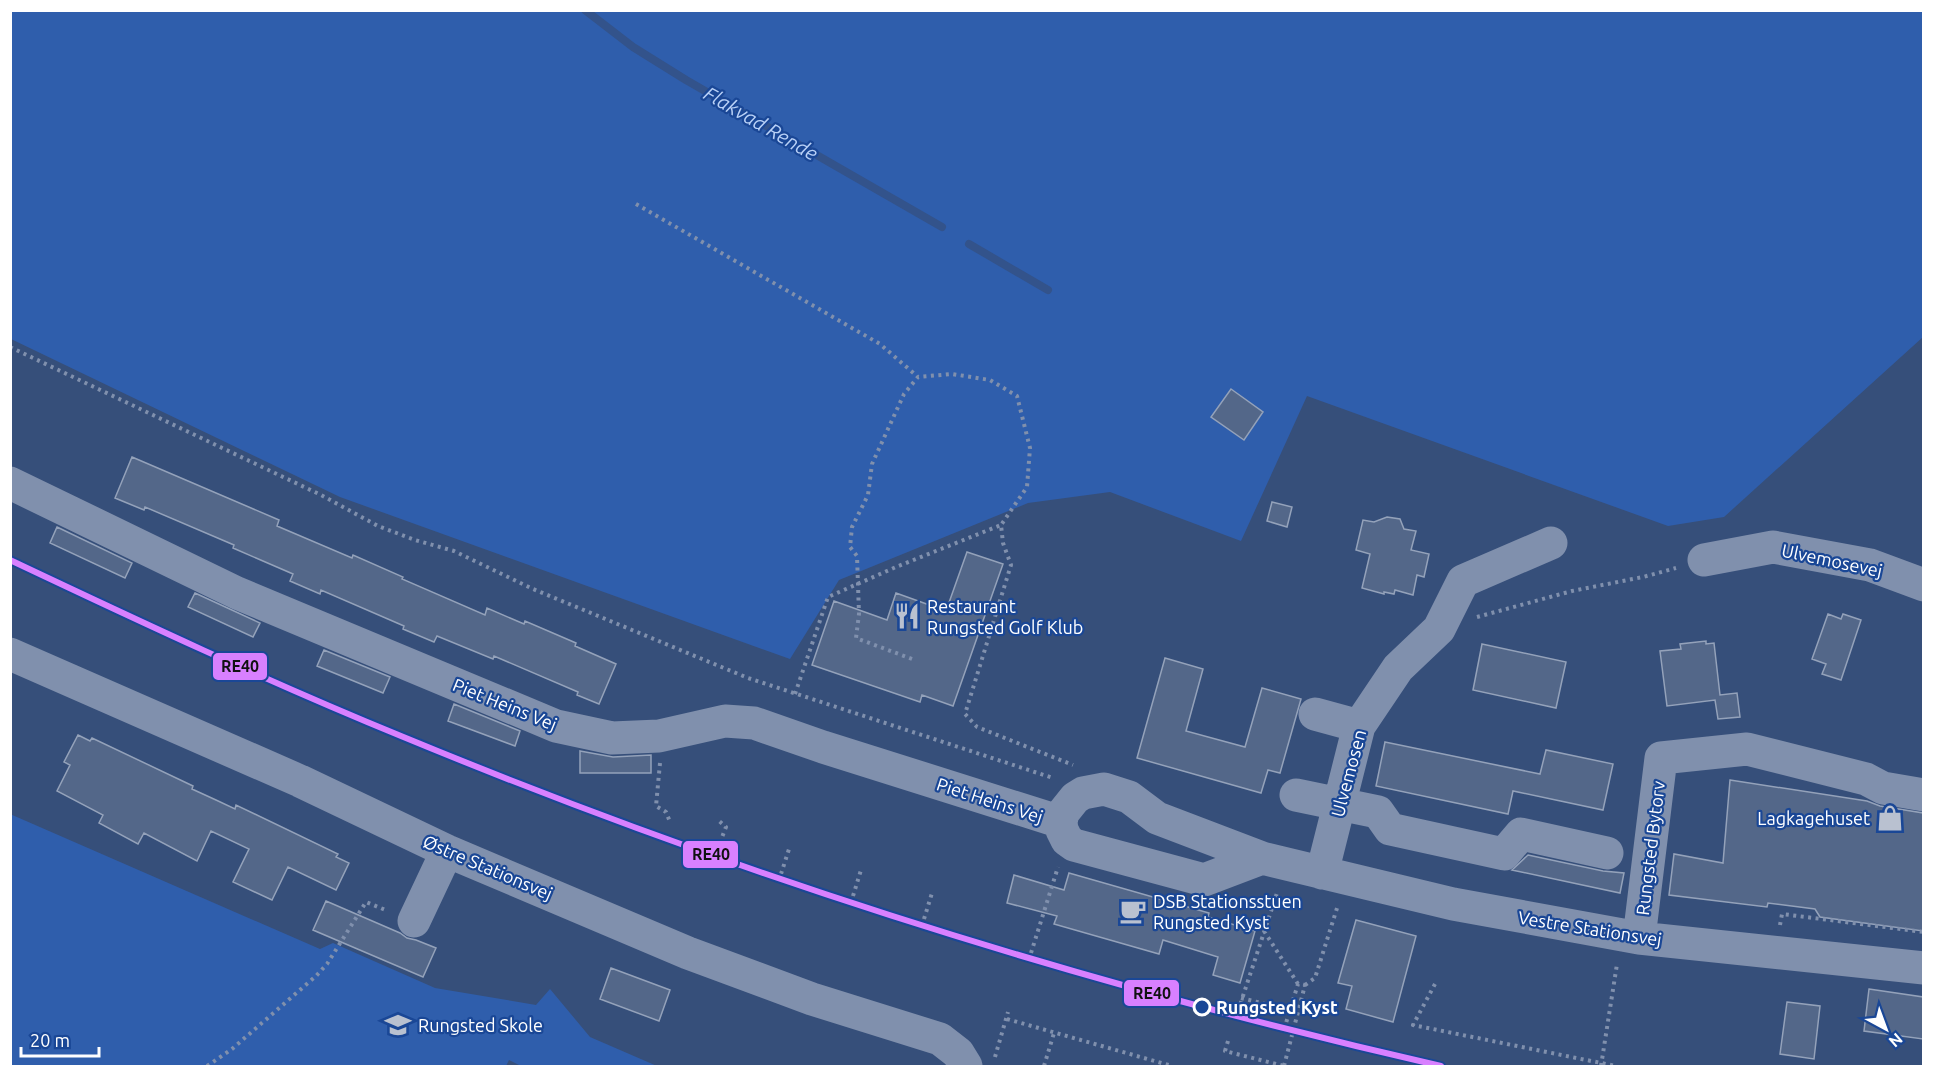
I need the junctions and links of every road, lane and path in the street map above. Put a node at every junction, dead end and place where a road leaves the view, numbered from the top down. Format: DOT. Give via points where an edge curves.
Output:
graph roads {
  1 [pos="636,204"];
  2 [pos="10,347"];
  3 [pos="918,377"];
  4 [pos="10,483"];
  5 [pos="1001,525"];
  6 [pos="1551,543"];
  7 [pos="1704,560"];
  8 [pos="858,583"];
  9 [pos="1923,585"];
  10 [pos="1439,628"];
  11 [pos="10,654"];
  12 [pos="912,659"];
  13 [pos="795,694"];
  14 [pos="1315,714"];
  15 [pos="1359,726"];
  16 [pos="659,735"];
  17 [pos="1296,795"];
  18 [pos="1923,795"];
  19 [pos="1339,805"];
  20 [pos="1073,815"];
  21 [pos="719,821"];
  22 [pos="670,822"];
  23 [pos="790,846"];
  24 [pos="717,850"];
  25 [pos="447,851"];
  26 [pos="1607,853"];
  27 [pos="1275,861"];
  28 [pos="861,870"];
  29 [pos="781,874"];
  30 [pos="1334,875"];
  31 [pos="932,893"];
  32 [pos="853,896"];
  33 [pos="924,920"];
  34 [pos="414,921"];
  35 [pos="1264,931"];
  36 [pos="1923,932"];
  37 [pos="1639,938"];
  38 [pos="1775,952"];
  39 [pos="1031,953"];
  40 [pos="1617,961"];
  41 [pos="1923,968"];
  42 [pos="1298,984"];
  43 [pos="1434,984"];
  44 [pos="1305,985"];
  45 [pos="1241,998"];
  46 [pos="1238,1011"];
  47 [pos="1008,1012"];
  48 [pos="1298,1012"];
  49 [pos="1007,1019"];
  50 [pos="1286,1023"];
  51 [pos="1054,1033"];
  52 [pos="1228,1041"];
  53 [pos="1147,1060"];
  54 [pos="980,1064"];
  55 [pos="1601,1065"];
  56 [pos="207,1066"];
  57 [pos="1044,1066"];
  58 [pos="1145,1066"];
  59 [pos="1172,1066"];
  60 [pos="1284,1066"];
  61 [pos="1616,1066"];
  1 -- 3 [label="path" via="880,344"];
  2 -- 13 [label="path" via="378,526 454,551 555,598"];
  3 -- 5 [label="path" via="952,374 990,380 1017,396 1030,448 1027,487"];
  3 -- 8 [label="path" via="904,394 872,464 868,495 852,527 850,547 857,556"];
  4 -- 16 [label="street, Piet Heins Vej" via="237,593 556,726 612,738"];
  5 -- 8 [label="path"];
  5 -- 20 [label="path" via="1011,565 965,714 977,727 1075,766"];
  6 -- 10 [label="street, Ulvemosen" via="1463,581"];
  7 -- 9 [label="street, Ulvemosevej" via="1773,547 1870,566"];
  7 -- 10 [label="path"];
  8 -- 12 [label="path" via="856,638"];
  8 -- 13 [label="path" via="828,597"];
  10 -- 15 [label="street, Ulvemosen" via="1398,668"];
  11 -- 25 [label="street, Østre Stationsvej"];
  13 -- 20 [label="path" via="1060,781"];
  14 -- 15 [label="street"];
  15 -- 19 [label="street, Ulvemosen"];
  16 -- 20 [label="street, Piet Heins Vej" via="725,721 753,723 845,755"];
  16 -- 22 [label="path" via="656,806 666,812"];
  17 -- 19 [label="street"];
  18 -- 37 [label="street, Rungsted Bytorv" via="1882,788 1866,779 1747,749 1661,758"];
  19 -- 26 [label="street" via="1378,812 1390,830 1504,854 1521,834"];
  19 -- 30 [label="street, Ulvemosen"];
  20 -- 27 [label="street" via="1203,880"];
  20 -- 27 [label="street, Vestre Stationsvej" via="1093,790 1104,789 1129,797 1157,818"];
  20 -- 39 [label="path"];
  21 -- 24 [label="path" via="726,827"];
  23 -- 29 [label="path"];
  25 -- 34 [label="street"];
  25 -- 54 [label="street, Østre Stationsvej" via="688,953 812,999 940,1039"];
  27 -- 30 [label="street, Vestre Stationsvej"];
  27 -- 35 [label="path"];
  28 -- 32 [label="path"];
  30 -- 37 [label="street, Vestre Stationsvej" via="1453,904"];
  30 -- 44 [label="path" via="1315,978"];
  31 -- 33 [label="path"];
  34 -- 56 [label="path" via="366,902 316,976"];
  35 -- 42 [label="path"];
  35 -- 45 [label="path"];
  36 -- 38 [label="path" via="1782,914"];
  37 -- 38 [label="street, Vestre Stationsvej"];
  38 -- 41 [label="street, Vestre Stationsvej"];
  40 -- 55 [label="path"];
  42 -- 44 [label="path"];
  42 -- 50 [label="path"];
  43 -- 55 [label="path" via="1413,1025"];
  44 -- 48 [label="path"];
  45 -- 46 [label="path"];
  45 -- 48 [label="path"];
  47 -- 49 [label="path"];
  48 -- 60 [label="path"];
  49 -- 51 [label="path"];
  49 -- 54 [label="path"];
  51 -- 53 [label="path"];
  51 -- 57 [label="path"];
  52 -- 60 [label="path" via="1225,1051"];
  53 -- 58 [label="path"];
  53 -- 59 [label="path"];
  55 -- 61 [label="path"];
}
